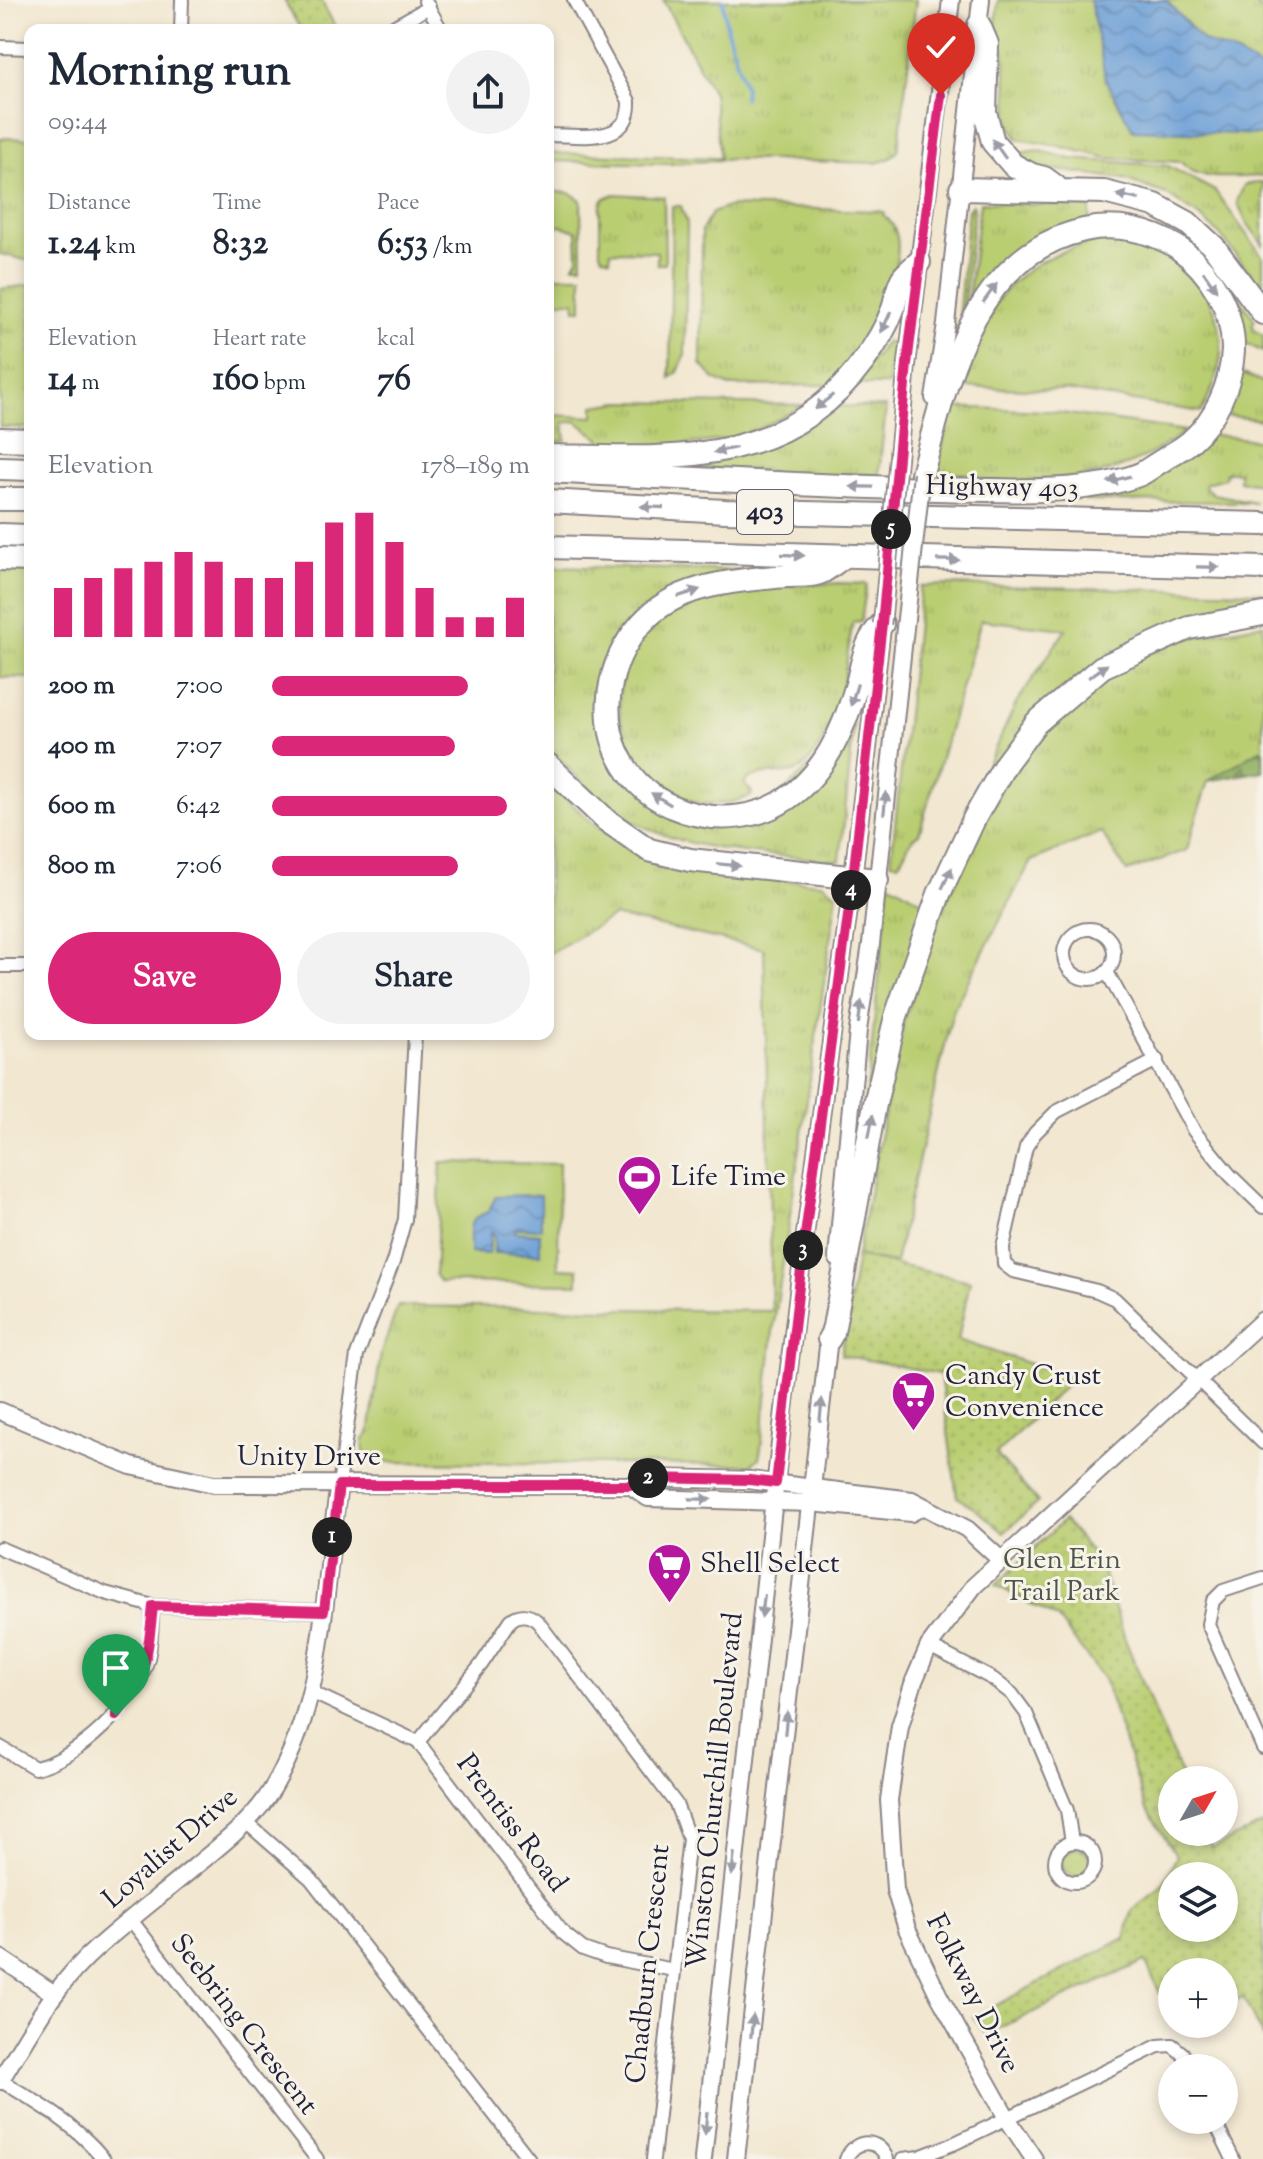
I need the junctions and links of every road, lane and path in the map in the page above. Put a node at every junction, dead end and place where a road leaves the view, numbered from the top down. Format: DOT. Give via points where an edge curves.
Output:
graph roads {
  1 [pos="182,0"];
  2 [pos="574,0"];
  3 [pos="951,0"];
  4 [pos="981,0"];
  5 [pos="427,4"];
  6 [pos="181,24"];
  7 [pos="397,24"];
  8 [pos="438,24"];
  9 [pos="979,25"];
  10 [pos="0,47"];
  11 [pos="24,48"];
  12 [pos="554,135"];
  13 [pos="961,189"];
  14 [pos="1063,191"];
  15 [pos="919,262"];
  16 [pos="1263,313"];
  17 [pos="948,361"];
  18 [pos="0,439"];
  19 [pos="24,440"];
  20 [pos="554,456"];
  21 [pos="0,468"];
  22 [pos="24,469"];
  23 [pos="554,471"];
  24 [pos="922,474"];
  25 [pos="0,499"];
  26 [pos="24,499"];
  27 [pos="554,501"];
  28 [pos="1263,524"];
  29 [pos="0,535"];
  30 [pos="24,536"];
  31 [pos="554,547"];
  32 [pos="842,558"];
  33 [pos="0,559"];
  34 [pos="24,560"];
  35 [pos="1263,568"];
  36 [pos="1263,614"];
  37 [pos="882,624"];
  38 [pos="554,771"];
  39 [pos="853,878"];
  40 [pos="877,880"];
  41 [pos="0,966"];
  42 [pos="24,966"];
  43 [pos="1107,972"];
  44 [pos="415,1040"];
  45 [pos="1157,1060"];
  46 [pos="1263,1207"];
  47 [pos="1263,1320"];
  48 [pos="829,1339"];
  49 [pos="1197,1380"];
  50 [pos="0,1411"];
  51 [pos="1263,1443"];
  52 [pos="776,1483"];
  53 [pos="339,1485"];
  54 [pos="630,1485"];
  55 [pos="812,1495"];
  56 [pos="774,1501"];
  57 [pos="0,1548"];
  58 [pos="1002,1561"];
  59 [pos="1263,1578"];
  60 [pos="153,1606"];
  61 [pos="324,1611"];
  62 [pos="929,1646"];
  63 [pos="313,1693"];
  64 [pos="418,1742"];
  65 [pos="0,1747"];
  66 [pos="1263,1748"];
  67 [pos="247,1823"];
  68 [pos="1072,1842"];
  69 [pos="131,1920"];
  70 [pos="0,1958"];
  71 [pos="674,1970"];
  72 [pos="53,1993"];
  73 [pos="1183,2054"];
  74 [pos="0,2081"];
  75 [pos="1007,2118"];
  76 [pos="1221,2134"];
  77 [pos="104,2159"];
  78 [pos="317,2159"];
  79 [pos="529,2159"];
  80 [pos="653,2159"];
  81 [pos="703,2159"];
  82 [pos="736,2159"];
  83 [pos="846,2159"];
  84 [pos="887,2159"];
  85 [pos="903,2159"];
  86 [pos="1034,2159"];
  87 [pos="1233,2159"];
  1 -- 6 [label="street"];
  2 -- 12 [label="street" via="629,101 630,115 610,134"];
  3 -- 15 [label="main road, Winston Churchill Boulevard"];
  4 -- 9 [label="main road"];
  5 -- 7 [label="street"];
  5 -- 8 [label="street"];
  9 -- 13 [label="main road"];
  14 -- 9 [label="highway, one-way" via="1013,165 993,142 985,112 987,44"];
  10 -- 11 [label="street"];
  13 -- 14 [label="highway"];
  13 -- 17 [label="main road"];
  16 -- 14 [label="highway, one-way" via="1214,247 1188,223 1123,195"];
  15 -- 20 [label="highway, one-way" via="902,279 869,354 848,381 797,422 751,443 702,454"];
  15 -- 37 [label="main road, Winston Churchill Boulevard, bridge"];
  17 -- 23 [label="highway, one-way" via="996,284 1018,262 1069,234 1105,227 1159,238 1194,261 1216,289 1232,342 1226,389 1218,408 1190,442 1141,473 1086,487 833,486"];
  17 -- 24 [label="highway"];
  18 -- 19 [label="highway"];
  21 -- 22 [label="highway"];
  40 -- 24 [label="main road, one-way, bridge"];
  25 -- 26 [label="highway"];
  28 -- 27 [label="highway, Highway 403 / 403, one-way" via="725,511"];
  29 -- 30 [label="highway"];
  31 -- 32 [label="highway, 403, one-way"];
  32 -- 35 [label="highway, 403, one-way"];
  37 -- 32 [label="highway, one-way" via="870,636 839,736 817,771 779,803 738,817 690,813 650,792 625,766 611,732 609,694 617,658 642,623 673,598 708,586 820,573"];
  33 -- 34 [label="highway"];
  48 -- 36 [label="highway, one-way" via="896,1016 939,894 1006,763 1036,723 1102,667 1189,628"];
  37 -- 39 [label="main road, Winston Churchill Boulevard"];
  38 -- 39 [label="highway, one-way" via="606,820 649,850 690,860"];
  39 -- 40 [label="highway"];
  39 -- 52 [label="main road, Winston Churchill Boulevard"];
  48 -- 40 [label="main road, one-way"];
  41 -- 42 [label="street"];
  43 -- 43 [label="street" via="1115,957 1111,941 1098,930 1074,933 1065,947 1070,970 1084,979"];
  43 -- 45 [label="street"];
  44 -- 53 [label="street" via="405,1219 357,1355"];
  45 -- 46 [label="street" via="1194,1131"];
  45 -- 49 [label="street" via="1056,1112 1035,1133 1026,1147 1003,1247 1004,1264 1115,1299"];
  47 -- 49 [label="main road, Folkway Drive"];
  55 -- 48 [label="main road, one-way"];
  49 -- 51 [label="street"];
  49 -- 58 [label="main road, Folkway Drive"];
  50 -- 53 [label="main road, Unity Drive" via="117,1461 214,1484"];
  52 -- 54 [label="main road, Unity Drive" via="648,1478"];
  52 -- 55 [label="main road, Unity Drive"];
  52 -- 56 [label="main road, Winston Churchill Boulevard"];
  53 -- 54 [label="main road, Unity Drive"];
  53 -- 61 [label="main road, Loyalist Drive"];
  54 -- 56 [label="main road, Unity Drive, one-way" via="648,1498"];
  55 -- 56 [label="main road, Unity Drive"];
  55 -- 58 [label="main road" via="912,1500 967,1529"];
  82 -- 55 [label="main road, one-way"];
  56 -- 81 [label="main road, Winston Churchill Boulevard, one-way"];
  57 -- 60 [label="street" via="105,1593"];
  58 -- 62 [label="main road, Folkway Drive" via="974,1586"];
  59 -- 66 [label="street" via="1223,1591 1213,1601 1208,1624"];
  60 -- 61 [label="street"];
  60 -- 65 [label="street" via="147,1661 116,1716 47,1765 35,1768"];
  61 -- 63 [label="main road, Loyalist Drive"];
  62 -- 68 [label="street" via="993,1679 1026,1713 1067,1810"];
  62 -- 75 [label="main road, Folkway Drive" via="900,1726 889,1800 895,1890 939,1996"];
  63 -- 64 [label="street, Prentiss Road"];
  63 -- 67 [label="main road, Loyalist Drive" via="288,1761"];
  64 -- 71 [label="street, Prentiss Road" via="563,1933 583,1949 606,1957"];
  64 -- 71 [label="street, Chadburn Crescent" via="511,1620 522,1615 538,1622 682,1816 689,1839"];
  67 -- 69 [label="main road, Loyalist Drive"];
  67 -- 79 [label="street" via="311,1879"];
  69 -- 72 [label="main road, Loyalist Drive"];
  69 -- 78 [label="street, Seebring Crescent"];
  70 -- 72 [label="main road"];
  71 -- 80 [label="street, Chadburn Crescent"];
  72 -- 74 [label="main road, Loyalist Drive"];
  73 -- 75 [label="street" via="1172,2045 1158,2046"];
  74 -- 77 [label="street" via="66,2121"];
  75 -- 85 [label="street" via="942,2148"];
  75 -- 86 [label="main road, Folkway Drive"];
  76 -- 87 [label="street"];
  83 -- 84 [label="street" via="854,2147 868,2143 881,2148"];
}
